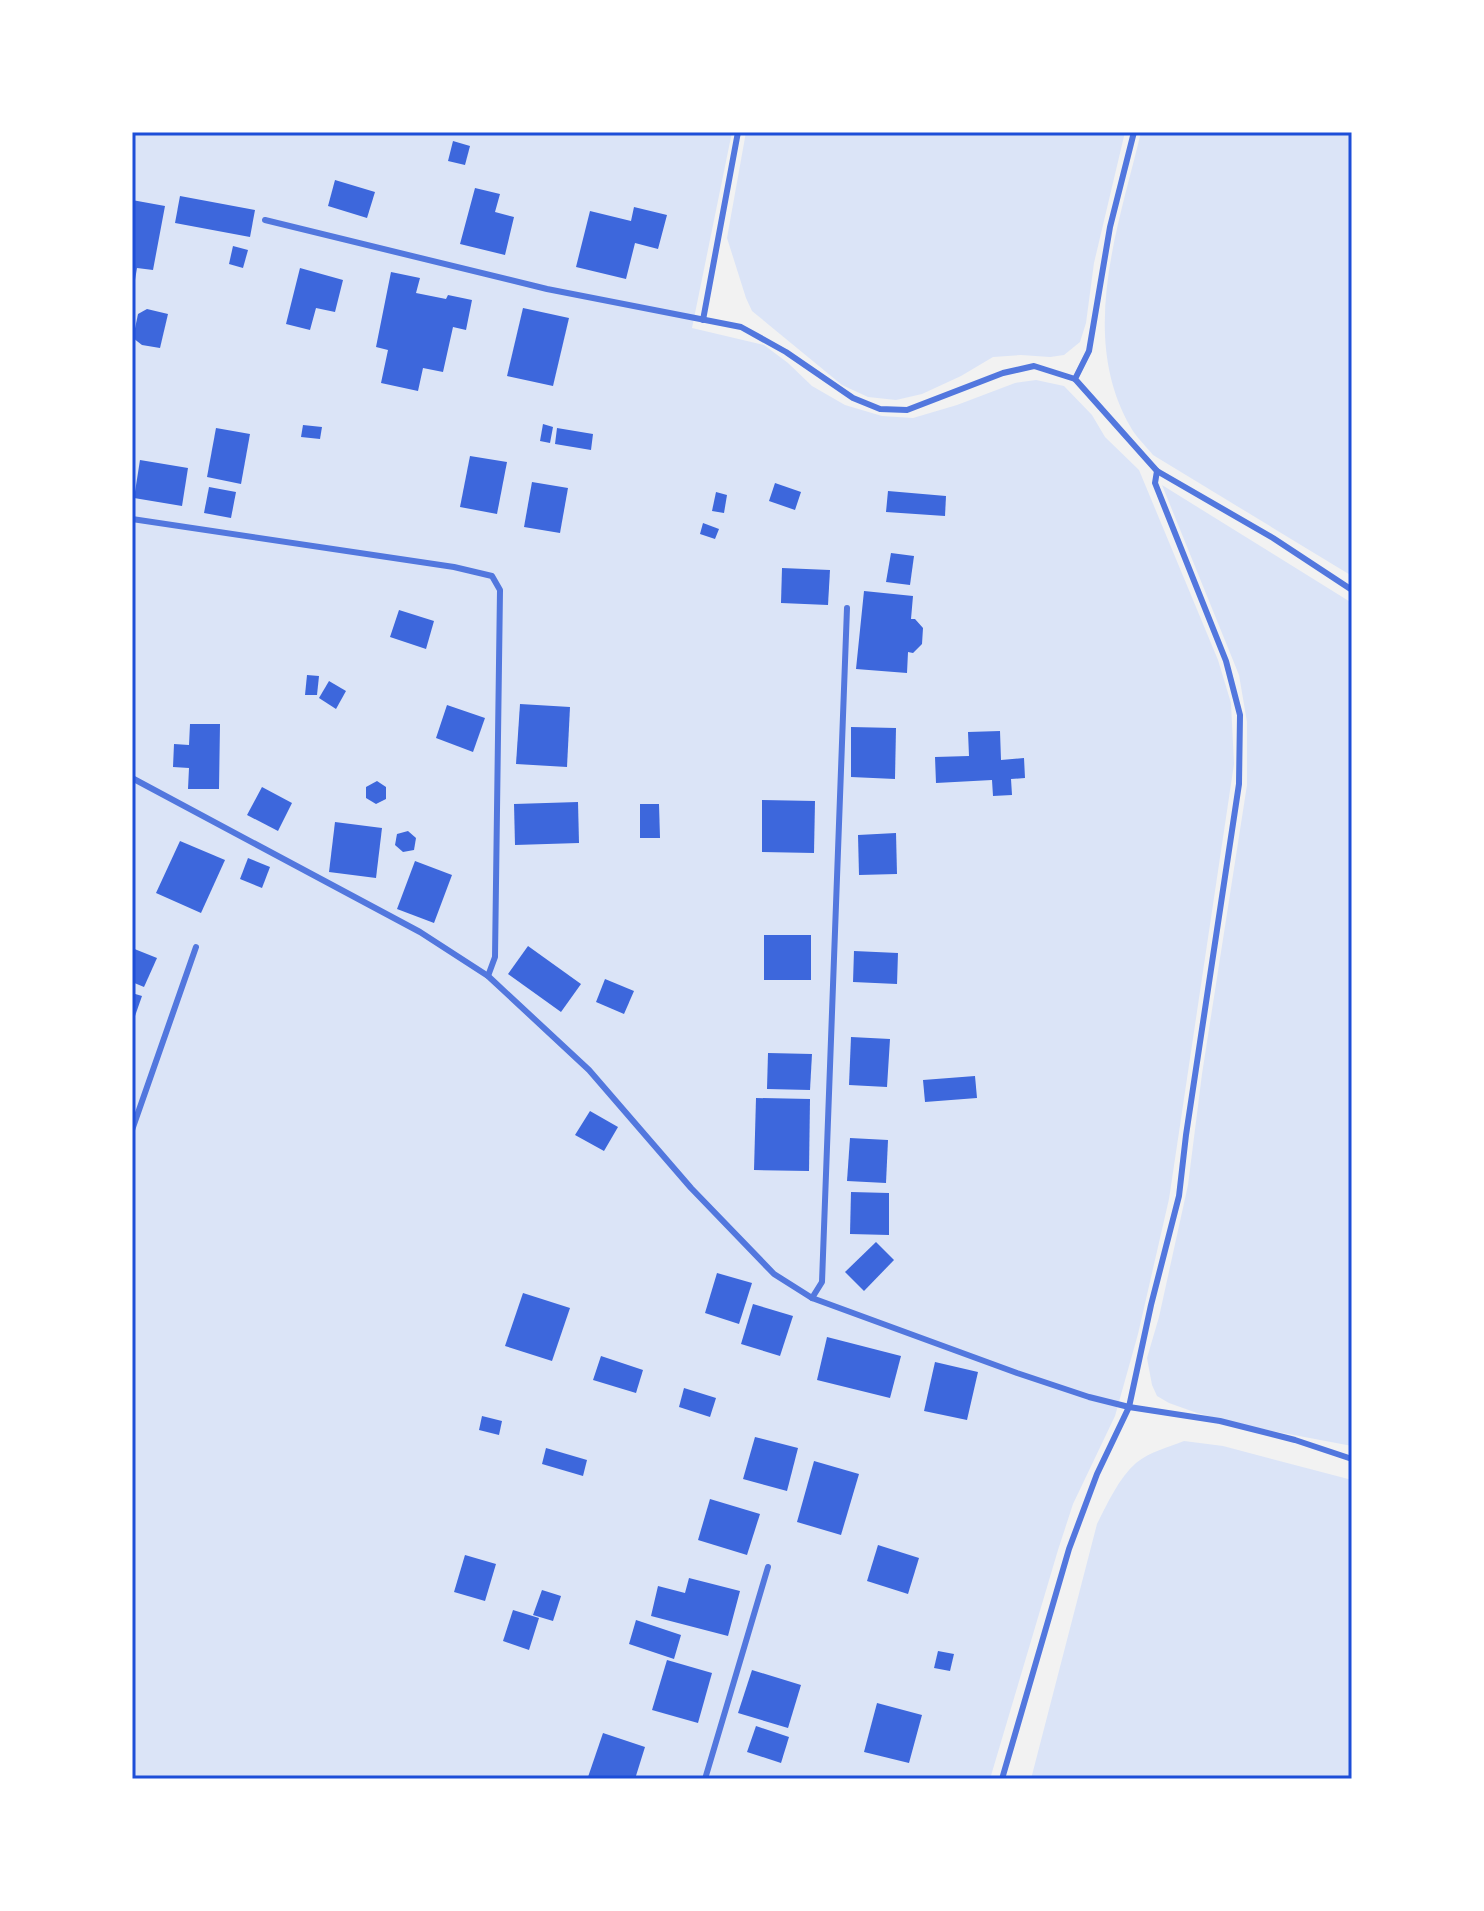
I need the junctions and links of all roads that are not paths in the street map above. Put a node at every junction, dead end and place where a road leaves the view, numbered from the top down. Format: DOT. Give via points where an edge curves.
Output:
graph roads {
  1 [pos="738,132"];
  2 [pos="1134,132"];
  3 [pos="265,220"];
  4 [pos="703,320"];
  5 [pos="1075,379"];
  6 [pos="1157,471"];
  7 [pos="132,519"];
  8 [pos="1352,590"];
  9 [pos="847,608"];
  10 [pos="132,778"];
  11 [pos="196,947"];
  12 [pos="488,976"];
  13 [pos="132,1130"];
  14 [pos="812,1298"];
  15 [pos="1129,1407"];
  16 [pos="1352,1459"];
  17 [pos="768,1567"];
  18 [pos="705,1779"];
  19 [pos="1002,1779"];
  1 -- 4 [label="lane"];
  2 -- 5 [label="lane" via="1110,227 1089,351"];
  3 -- 4 [label="lane" via="547,289"];
  4 -- 5 [label="lane" via="752,332 853,398 880,409 907,410 1034,366"];
  5 -- 6 [label="lane"];
  6 -- 8 [label="lane"];
  6 -- 15 [label="lane" via="1155,483 1226,661 1240,715 1239,784 1179,1196"];
  7 -- 12 [label="lane" via="492,576 500,590 495,957"];
  9 -- 14 [label="lane" via="822,1282"];
  10 -- 12 [label="lane" via="420,932"];
  11 -- 13 [label="lane"];
  12 -- 14 [label="lane" via="589,1070 774,1274"];
  14 -- 15 [label="lane" via="1017,1373"];
  15 -- 16 [label="lane" via="1220,1421"];
  15 -- 19 [label="lane" via="1069,1549"];
  17 -- 18 [label="lane"];
}
